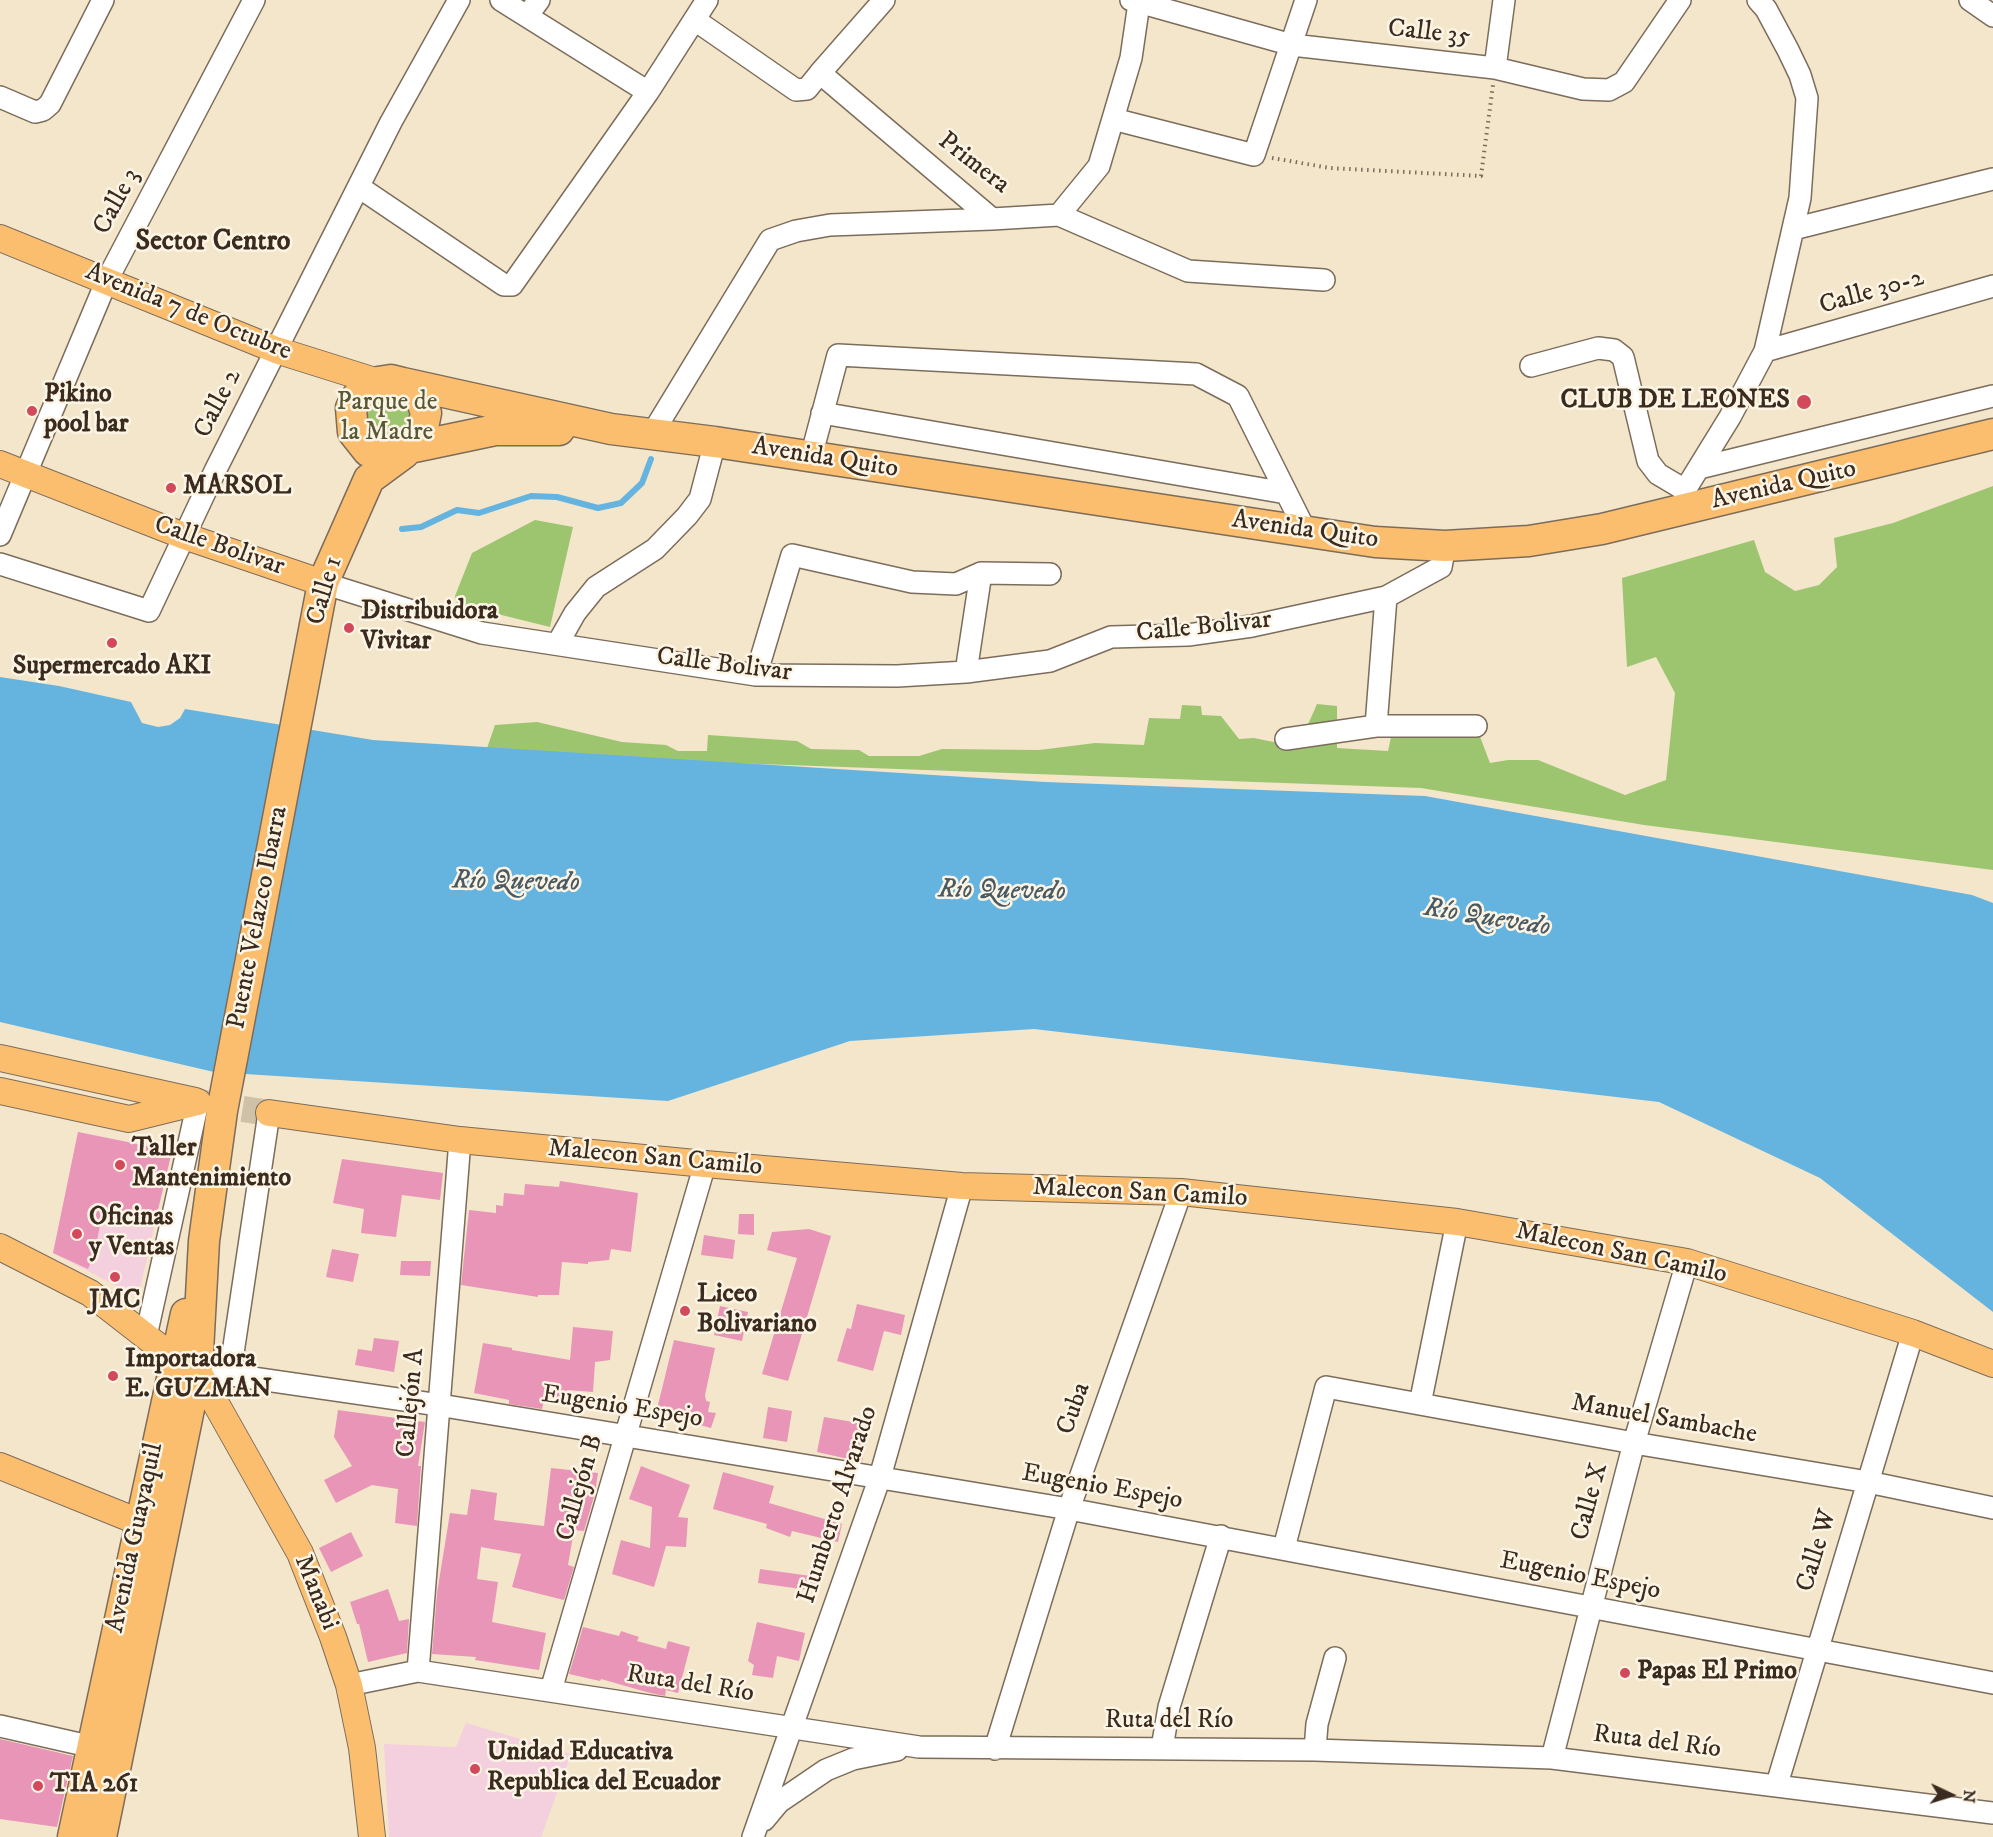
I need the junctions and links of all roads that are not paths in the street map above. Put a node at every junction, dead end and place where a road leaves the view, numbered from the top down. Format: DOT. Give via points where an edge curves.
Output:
graph roads {
  1 [pos="103,0"];
  2 [pos="254,0"];
  3 [pos="459,0"];
  4 [pos="501,0"];
  5 [pos="707,0"];
  6 [pos="884,0"];
  7 [pos="1306,0"];
  8 [pos="1504,0"];
  9 [pos="1680,0"];
  10 [pos="1758,0"];
  11 [pos="1970,0"];
  12 [pos="1135,2"];
  13 [pos="533,8"];
  14 [pos="1993,16"];
  15 [pos="695,20"];
  16 [pos="1292,45"];
  17 [pos="1495,68"];
  18 [pos="820,73"];
  19 [pos="648,92"];
  20 [pos="0,97"];
  21 [pos="1113,119"];
  22 [pos="1993,179"];
  23 [pos="358,187"];
  24 [pos="1059,215"];
  25 [pos="992,219"];
  26 [pos="1793,229"];
  27 [pos="0,238"];
  28 [pos="107,280"];
  29 [pos="1324,280"];
  30 [pos="1993,286"];
  31 [pos="276,350"];
  32 [pos="1765,351"];
  33 [pos="1531,366"];
  34 [pos="391,382"];
  35 [pos="1993,396"];
  36 [pos="822,413"];
  37 [pos="611,429"];
  38 [pos="651,434"];
  39 [pos="1993,434"];
  40 [pos="716,442"];
  41 [pos="359,443"];
  42 [pos="409,450"];
  43 [pos="811,457"];
  44 [pos="0,464"];
  45 [pos="1699,468"];
  46 [pos="26,474"];
  47 [pos="1286,493"];
  48 [pos="1687,500"];
  49 [pos="353,513"];
  50 [pos="1306,532"];
  51 [pos="0,535"];
  52 [pos="184,536"];
  53 [pos="1445,546"];
  54 [pos="0,564"];
  55 [pos="981,573"];
  56 [pos="1050,574"];
  57 [pos="323,583"];
  58 [pos="1386,597"];
  59 [pos="558,643"];
  60 [pos="307,672"];
  61 [pos="966,672"];
  62 [pos="756,675"];
  63 [pos="1376,726"];
  64 [pos="1476,726"];
  65 [pos="1286,739"];
  66 [pos="0,1058"];
  67 [pos="0,1091"];
  68 [pos="198,1102"];
  69 [pos="269,1113"];
  70 [pos="460,1140"];
  71 [pos="705,1164"];
  72 [pos="213,1165"];
  73 [pos="962,1186"];
  74 [pos="1181,1192"];
  75 [pos="1457,1222"];
  76 [pos="0,1247"];
  77 [pos="1687,1262"];
  78 [pos="1913,1333"];
  79 [pos="146,1336"];
  80 [pos="186,1364"];
  81 [pos="1993,1364"];
  82 [pos="230,1373"];
  83 [pos="1420,1404"];
  84 [pos="439,1405"];
  85 [pos="625,1436"];
  86 [pos="1634,1443"];
  87 [pos="0,1466"];
  88 [pos="880,1477"];
  89 [pos="1868,1482"];
  90 [pos="1993,1508"];
  91 [pos="1069,1509"];
  92 [pos="139,1522"];
  93 [pos="1221,1536"];
  94 [pos="1284,1548"];
  95 [pos="1592,1607"];
  96 [pos="1817,1649"];
  97 [pos="1335,1658"];
  98 [pos="418,1671"];
  99 [pos="1993,1683"];
  100 [pos="349,1685"];
  101 [pos="550,1690"];
  102 [pos="0,1726"];
  103 [pos="791,1728"];
  104 [pos="93,1747"];
  105 [pos="919,1748"];
  106 [pos="1162,1748"];
  107 [pos="995,1749"];
  108 [pos="1315,1750"];
  109 [pos="1552,1758"];
  110 [pos="1777,1784"];
  111 [pos="1993,1813"];
  112 [pos="755,1834"];
  113 [pos="73,1837"];
  114 [pos="101,1837"];
  115 [pos="372,1837"];
  1 -- 20 [label="street" via="50,104 35,111"];
  2 -- 28 [label="street, Calle 3"];
  3 -- 23 [label="street, Calle 2"];
  4 -- 13 [label="street"];
  5 -- 15 [label="street"];
  6 -- 18 [label="street"];
  7 -- 16 [label="street"];
  8 -- 17 [label="street"];
  9 -- 17 [label="street, Calle 35" via="1624,82 1609,90 1583,89"];
  10 -- 26 [label="street" via="1792,58 1807,98 1800,198"];
  11 -- 14 [label="street"];
  12 -- 16 [label="street, Calle 35"];
  12 -- 21 [label="street" via="1131,58"];
  13 -- 19 [label="street"];
  15 -- 18 [label="street" via="796,90 807,89"];
  15 -- 19 [label="street"];
  16 -- 17 [label="street, Calle 35"];
  16 -- 21 [label="street" via="1254,155"];
  18 -- 25 [label="street, Primera"];
  19 -- 23 [label="street" via="512,285 504,285"];
  21 -- 24 [label="street" via="1100,166"];
  22 -- 26 [label="street"];
  23 -- 31 [label="street, Calle 2"];
  24 -- 25 [label="street, Primera"];
  24 -- 29 [label="street" via="1188,271"];
  25 -- 38 [label="street" via="830,225 770,240"];
  26 -- 32 [label="street"];
  27 -- 28 [label="main road, Avenida 7 de Octubre"];
  28 -- 31 [label="main road, Avenida 7 de Octubre"];
  28 -- 46 [label="street, Calle 3"];
  30 -- 32 [label="street, Calle 30-2"];
  31 -- 34 [label="main road, Avenida 7 de Octubre"];
  31 -- 52 [label="street, Calle 2"];
  32 -- 45 [label="street"];
  33 -- 48 [label="street" via="1598,348 1614,350 1623,357 1648,461"];
  34 -- 37 [label="highway, Avenida Quito"];
  34 -- 41 [label="highway" via="361,392 351,408 350,421"];
  34 -- 42 [label="highway" via="418,396 426,413 421,437"];
  35 -- 45 [label="street"];
  36 -- 43 [label="street"];
  36 -- 47 [label="street"];
  36 -- 47 [label="street" via="838,356 1196,374 1238,396"];
  37 -- 38 [label="highway, Avenida Quito"];
  37 -- 42 [label="highway, Avenida Quito" via="495,430"];
  38 -- 40 [label="highway, Avenida Quito"];
  39 -- 48 [label="highway, Avenida Quito"];
  40 -- 43 [label="highway, Avenida Quito"];
  40 -- 59 [label="street" via="700,499 687,516 655,549 596,587"];
  41 -- 42 [label="highway" via="379,456"];
  41 -- 49 [label="highway, Calle 1" via="360,468"];
  42 -- 49 [label="highway, Calle 1" via="369,479"];
  43 -- 50 [label="highway, Avenida Quito"];
  44 -- 46 [label="main road, Calle Bolivar"];
  45 -- 48 [label="street"];
  46 -- 51 [label="street, Calle 3"];
  46 -- 52 [label="main road, Calle Bolivar"];
  47 -- 50 [label="street"];
  48 -- 53 [label="highway, Avenida Quito" via="1602,529 1529,541"];
  49 -- 57 [label="highway, Calle 1"];
  50 -- 53 [label="highway, Avenida Quito" via="1375,542"];
  52 -- 54 [label="street, Calle 2" via="149,611"];
  52 -- 57 [label="main road, Calle Bolivar"];
  53 -- 58 [label="street, Calle Bolivar" via="1442,567"];
  55 -- 56 [label="street"];
  55 -- 61 [label="street"];
  55 -- 62 [label="street" via="956,584 912,582 792,555"];
  57 -- 59 [label="street, Calle Bolivar" via="482,633"];
  57 -- 60 [label="highway, Calle 1"];
  58 -- 61 [label="street, Calle Bolivar" via="1252,626 1188,635 1111,637 1050,661"];
  58 -- 63 [label="street"];
  59 -- 62 [label="street, Calle Bolivar"];
  60 -- 72 [label="highway, Puente Velazco Ibarra"];
  61 -- 62 [label="street, Calle Bolivar" via="897,676"];
  63 -- 64 [label="street"];
  63 -- 65 [label="street"];
  66 -- 68 [label="main road"];
  67 -- 68 [label="main road" via="129,1119"];
  68 -- 79 [label="street"];
  69 -- 70 [label="main road, Malecon San Camilo"];
  69 -- 82 [label="street"];
  70 -- 71 [label="main road, Malecon San Camilo"];
  70 -- 84 [label="street, Callejón A"];
  71 -- 73 [label="main road, Malecon San Camilo"];
  71 -- 85 [label="street, Callejón B"];
  72 -- 80 [label="highway, Avenida Guayaquil"];
  73 -- 74 [label="main road, Malecon San Camilo"];
  73 -- 88 [label="street, Humberto Alvarado"];
  74 -- 75 [label="main road, Malecon San Camilo"];
  74 -- 91 [label="street, Cuba"];
  75 -- 77 [label="main road, Malecon San Camilo"];
  75 -- 83 [label="street"];
  76 -- 79 [label="main road" via="90,1293"];
  77 -- 78 [label="main road, Malecon San Camilo"];
  77 -- 86 [label="street, Calle X"];
  78 -- 81 [label="main road, Malecon San Camilo"];
  78 -- 89 [label="street, Calle W"];
  79 -- 80 [label="main road"];
  80 -- 82 [label="street, Eugenio Espejo"];
  80 -- 92 [label="highway, Avenida Guayaquil"];
  80 -- 100 [label="main road, Manabi" via="300,1553"];
  80 -- 114 [label="highway, Avenida Guayaquil"];
  82 -- 84 [label="street, Eugenio Espejo"];
  83 -- 86 [label="street, Manuel Sambache"];
  83 -- 94 [label="street, Manuel Sambache" via="1326,1387"];
  84 -- 85 [label="street, Eugenio Espejo"];
  84 -- 98 [label="street, Callejón A"];
  85 -- 88 [label="street, Eugenio Espejo"];
  85 -- 101 [label="street, Callejón B"];
  86 -- 89 [label="street, Manuel Sambache"];
  86 -- 95 [label="street, Calle X"];
  87 -- 92 [label="main road"];
  88 -- 91 [label="street, Eugenio Espejo"];
  88 -- 103 [label="street, Humberto Alvarado"];
  89 -- 90 [label="street, Manuel Sambache"];
  89 -- 96 [label="street, Calle W"];
  91 -- 93 [label="street, Eugenio Espejo"];
  91 -- 107 [label="street, Cuba"];
  92 -- 104 [label="highway, Avenida Guayaquil"];
  93 -- 94 [label="street, Eugenio Espejo"];
  93 -- 106 [label="street" via="1169,1707"];
  94 -- 95 [label="street, Eugenio Espejo"];
  95 -- 96 [label="street, Eugenio Espejo"];
  95 -- 109 [label="street, Calle X"];
  96 -- 99 [label="street, Eugenio Espejo"];
  96 -- 110 [label="street, Calle W"];
  97 -- 108 [label="street" via="1317,1724"];
  98 -- 100 [label="street, Ruta del Río"];
  98 -- 101 [label="street, Ruta del Río"];
  100 -- 115 [label="main road, Manabi" via="362,1748"];
  101 -- 103 [label="street, Ruta del Río"];
  102 -- 104 [label="street"];
  103 -- 105 [label="street, Ruta del Río"];
  103 -- 112 [label="street, Humberto Alvarado"];
  104 -- 113 [label="highway, Avenida Guayaquil"];
  105 -- 107 [label="street, Ruta del Río"];
  105 -- 112 [label="street" via="853,1759 826,1770 779,1802"];
  106 -- 107 [label="street, Ruta del Río"];
  106 -- 108 [label="street, Ruta del Río"];
  108 -- 109 [label="street, Ruta del Río"];
  109 -- 110 [label="street, Ruta del Río"];
  110 -- 111 [label="street, Ruta del Río"];
}
